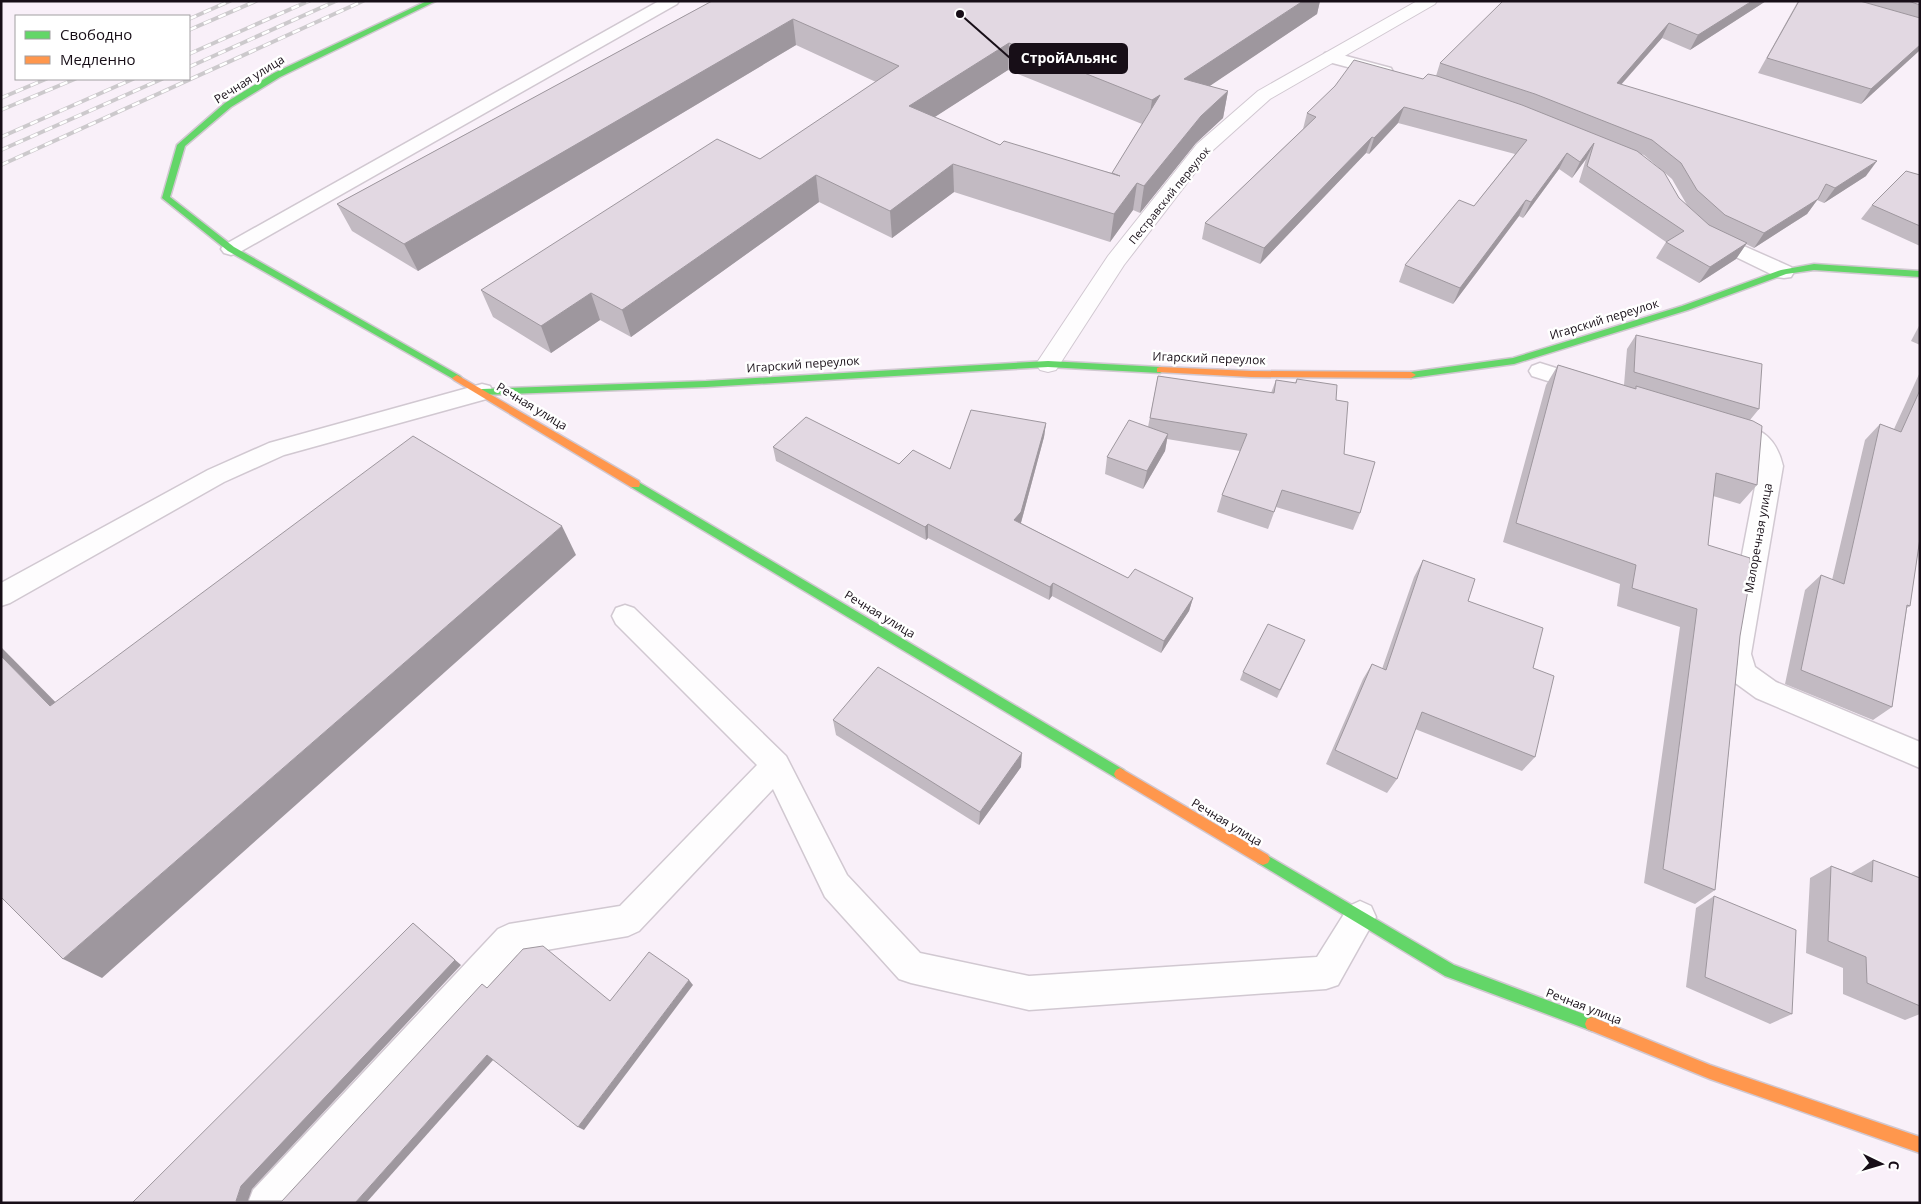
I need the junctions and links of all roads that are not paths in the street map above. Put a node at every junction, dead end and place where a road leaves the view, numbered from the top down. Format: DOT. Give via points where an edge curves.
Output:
graph roads {
  1 [pos="433,1"];
  2 [pos="671,1"];
  3 [pos="1429,1"];
  4 [pos="1331,57"];
  5 [pos="1402,76"];
  6 [pos="1700,229"];
  7 [pos="231,248"];
  8 [pos="1784,272"];
  9 [pos="1920,274"];
  10 [pos="1048,364"];
  11 [pos="1540,371"];
  12 [pos="1606,391"];
  13 [pos="482,392"];
  14 [pos="1708,422"];
  15 [pos="1,596"];
  16 [pos="625,616"];
  17 [pos="1920,755"];
  18 [pos="776,765"];
  19 [pos="1360,918"];
  20 [pos="1920,1145"];
  21 [pos="266,1203"];
  1 -- 7 [label="street, Речная улица" via="277,75 228,105 181,145 166,198"];
  2 -- 7 [label="lane"];
  3 -- 4 [label="street, Пестравский переулок"];
  4 -- 5 [label="lane"];
  4 -- 10 [label="street, Пестравский переулок" via="1264,96 1204,148 1116,261"];
  6 -- 8 [label="lane" via="1707,236"];
  7 -- 13 [label="street, Речная улица"];
  8 -- 9 [label="street, Игарский переулок" via="1814,267"];
  8 -- 10 [label="street, Игарский переулок" via="1685,308 1514,361 1423,374 1251,374"];
  10 -- 13 [label="street, Игарский переулок" via="706,384"];
  11 -- 12 [label="lane"];
  13 -- 15 [label="lane" via="277,450 216,476"];
  13 -- 19 [label="street, Речная улица"];
  14 -- 17 [label="lane, Малоречная улица" via="1759,440 1769,452 1771,466 1737,654 1744,674 1766,690"];
  16 -- 18 [label="lane"];
  18 -- 19 [label="lane" via="836,886 912,967 1029,993 1326,972"];
  18 -- 21 [label="lane" via="628,920 509,940"];
  19 -- 20 [label="street, Речная улица" via="1450,971 1710,1072"];
}
